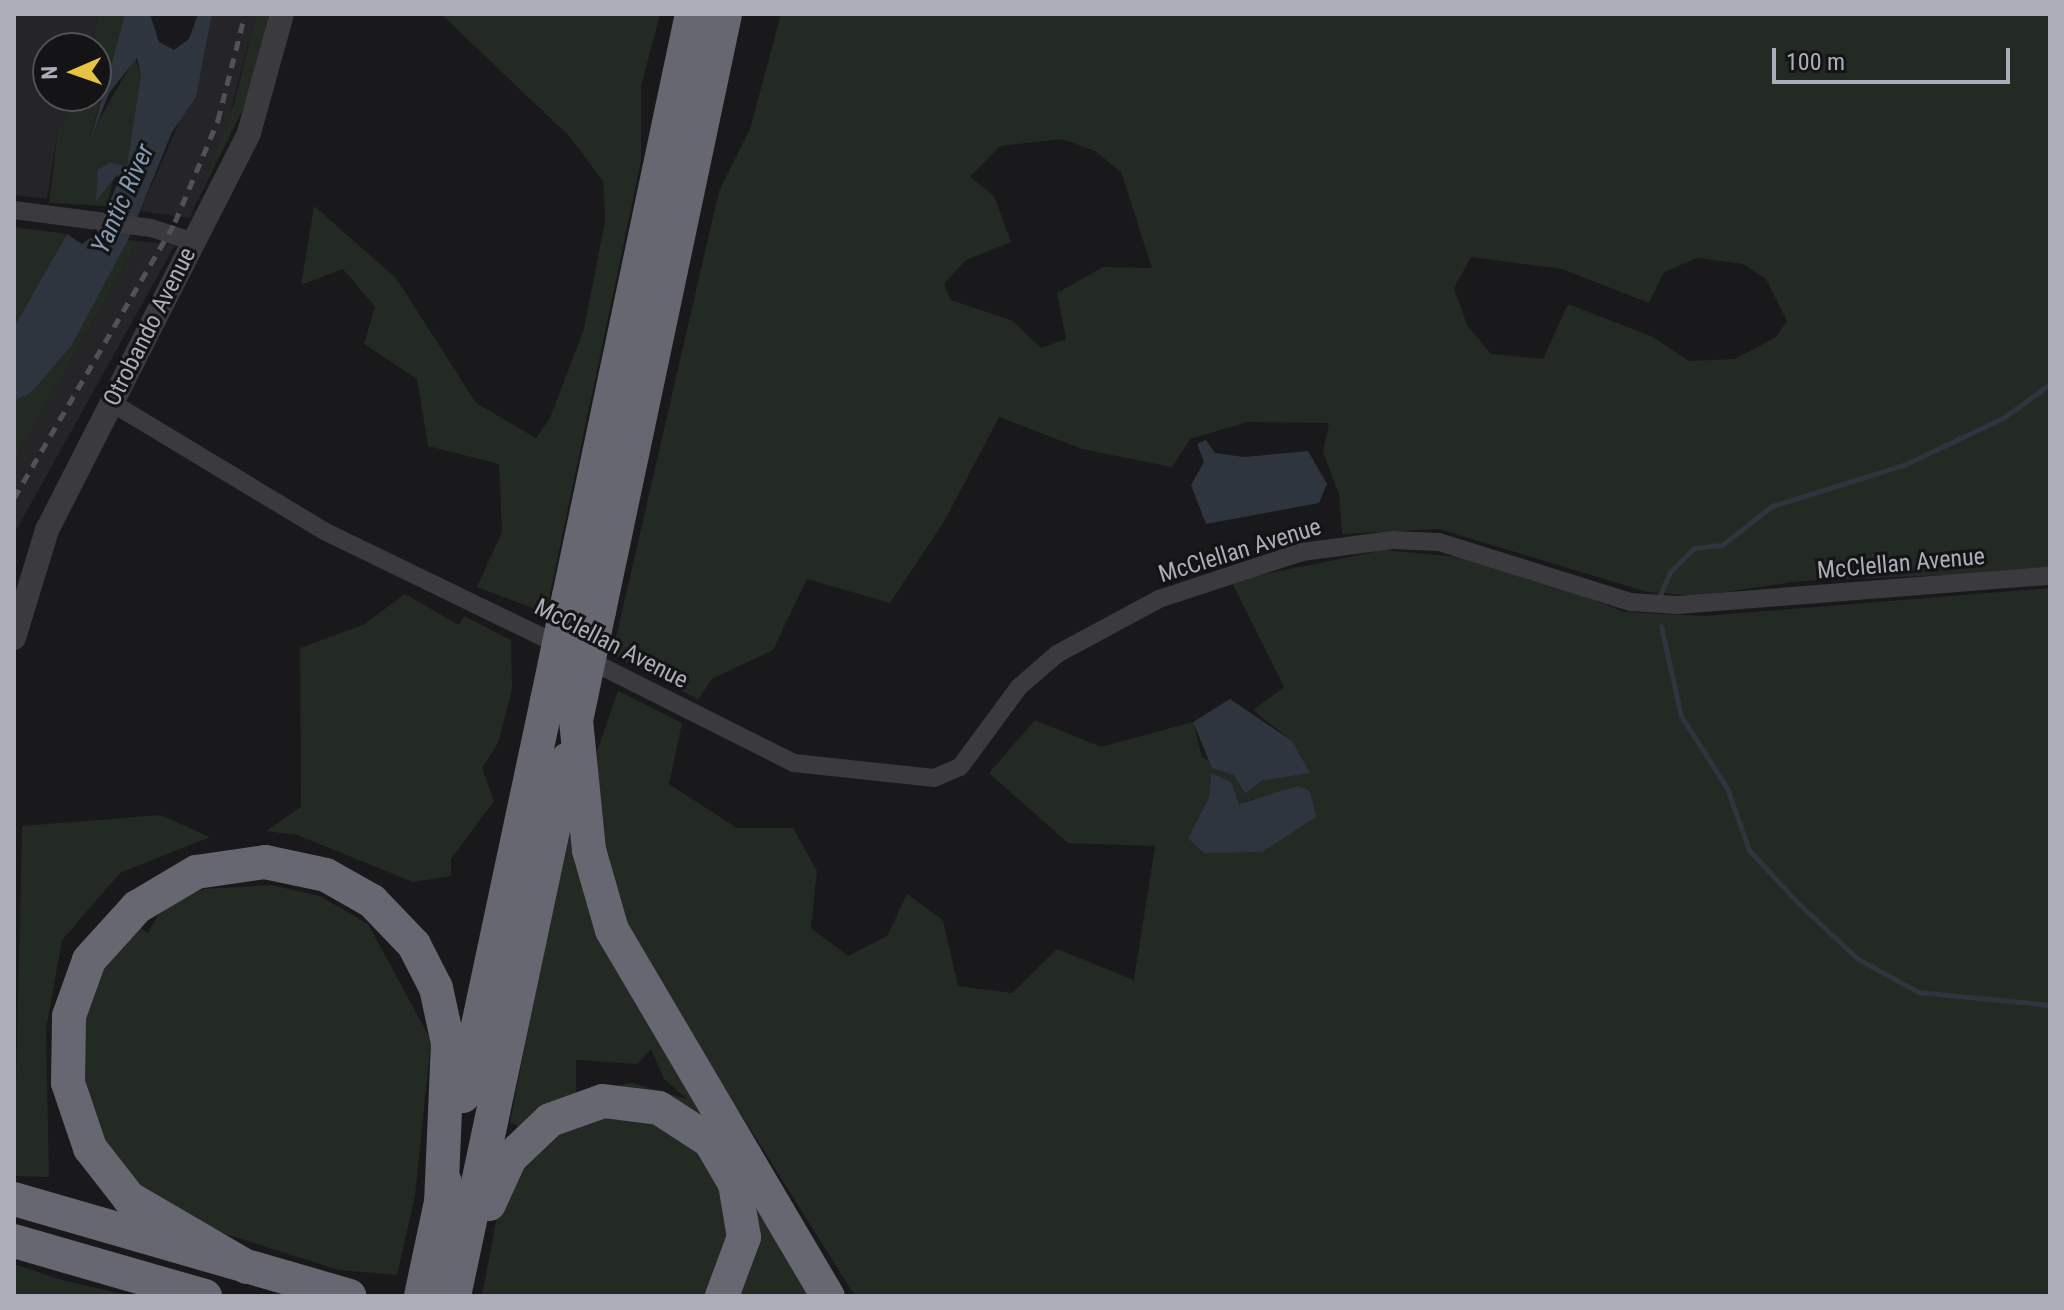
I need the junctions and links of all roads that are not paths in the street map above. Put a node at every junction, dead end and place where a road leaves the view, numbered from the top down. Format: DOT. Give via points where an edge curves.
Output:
graph roads {
  1 [pos="282,14"];
  2 [pos="692,14"];
  3 [pos="725,14"];
  4 [pos="14,210"];
  5 [pos="194,242"];
  6 [pos="112,403"];
  7 [pos="2050,576"];
  8 [pos="584,604"];
  9 [pos="14,638"];
  10 [pos="566,712"];
  11 [pos="14,1199"];
  12 [pos="441,1205"];
  13 [pos="14,1241"];
  14 [pos="247,1267"];
  15 [pos="444,1283"];
  16 [pos="205,1296"];
  17 [pos="349,1296"];
  18 [pos="722,1296"];
  19 [pos="828,1296"];
  1 -- 5 [label="street, Otrobando Avenue" via="249,133"];
  2 -- 8 [label="highway"];
  3 -- 8 [label="highway"];
  4 -- 5 [label="street" via="140,226"];
  5 -- 6 [label="street, Otrobando Avenue"];
  6 -- 7 [label="street, McClellan Avenue" via="324,531 794,763 823,770 934,778 960,767 1019,687 1090,635 1218,577 1356,543 1439,542 1631,602 1678,605"];
  6 -- 9 [label="street, Otrobando Avenue" via="47,530"];
  8 -- 10 [label="highway, bridge"];
  10 -- 12 [label="highway"];
  10 -- 15 [label="highway"];
  10 -- 19 [label="highway" via="589,850 612,930"];
  11 -- 14 [label="highway"];
  12 -- 14 [label="highway" via="448,1043 436,988 414,945 372,901 326,875 265,862 196,872 137,907 97,947 71,1007 67,1074 80,1128 118,1187 158,1220"];
  12 -- 15 [label="highway"];
  13 -- 16 [label="highway"];
  14 -- 17 [label="highway"];
  15 -- 18 [label="highway" via="479,1242 498,1179 525,1140 570,1110 628,1100 695,1127 730,1172 744,1237"];
}
